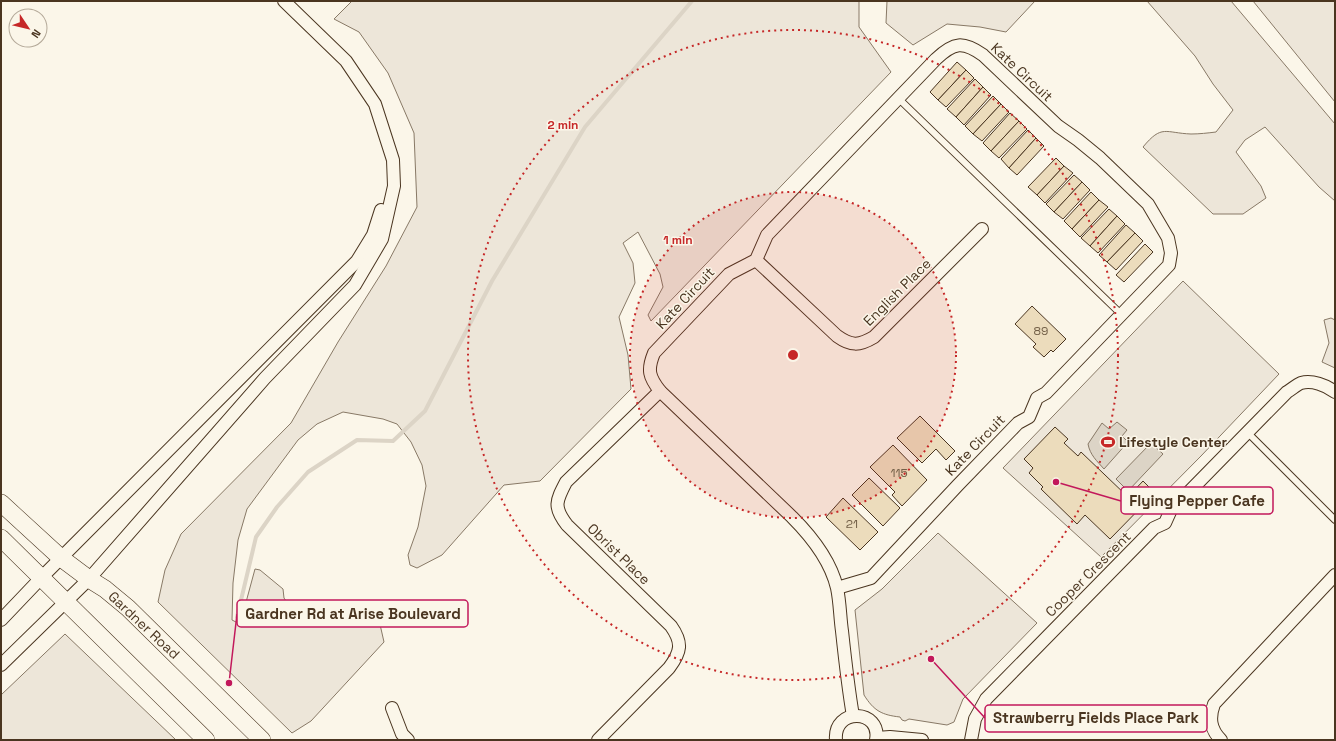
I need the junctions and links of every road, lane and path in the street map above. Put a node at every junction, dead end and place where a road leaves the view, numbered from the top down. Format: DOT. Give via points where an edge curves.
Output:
graph roads {
  1 [pos="284,1"];
  2 [pos="898,98"];
  3 [pos="392,160"];
  4 [pos="982,229"];
  5 [pos="756,260"];
  6 [pos="1122,315"];
  7 [pos="252,366"];
  8 [pos="265,378"];
  9 [pos="660,391"];
  10 [pos="1335,392"];
  11 [pos="1247,432"];
  12 [pos="1,503"];
  13 [pos="1335,520"];
  14 [pos="1,538"];
  15 [pos="61,558"];
  16 [pos="1335,575"];
  17 [pos="41,578"];
  18 [pos="89,579"];
  19 [pos="837,588"];
  20 [pos="66,602"];
  21 [pos="1,620"];
  22 [pos="1,665"];
  23 [pos="392,708"];
  24 [pos="853,716"];
  25 [pos="876,739"];
  26 [pos="206,740"];
  27 [pos="262,740"];
  28 [pos="408,740"];
  29 [pos="598,740"];
  30 [pos="835,740"];
  31 [pos="922,740"];
  32 [pos="971,740"];
  33 [pos="1221,740"];
  1 -- 3 [label="street" via="346,61 375,104"];
  2 -- 5 [label="street, Kate Circuit" via="767,235"];
  2 -- 6 [label="lane"];
  2 -- 6 [label="street, Kate Circuit" via="947,48 971,46 1058,126 1100,158 1148,204 1168,238 1171,253 1169,265"];
  3 -- 7 [label="street" via="386,197 373,235 357,261"];
  3 -- 8 [label="street" via="394,186 382,239 354,285"];
  4 -- 5 [label="street, English Place" via="865,343 846,342 837,336"];
  5 -- 9 [label="street, Kate Circuit" via="729,274 654,353 649,372"];
  6 -- 19 [label="street, Kate Circuit" via="1046,393 1037,398 1029,417 1018,423 871,578"];
  7 -- 8 [label="street"];
  7 -- 15 [label="street"];
  8 -- 18 [label="street"];
  9 -- 19 [label="street, Kate Circuit" via="809,534 832,574"];
  9 -- 29 [label="street, Obrist Place" via="566,482 558,497 557,508 567,525 671,626 678,636 678,657 670,668"];
  10 -- 11 [label="street, Cooper Crescent" via="1314,383 1301,383 1287,392"];
  11 -- 13 [label="lane"];
  11 -- 32 [label="street, Cooper Crescent" via="1187,494 1174,503 1165,523 1154,528 986,698 975,719"];
  12 -- 15 [label="street, Gardner Road"];
  14 -- 17 [label="street"];
  15 -- 17 [label="street"];
  15 -- 18 [label="street, Gardner Road"];
  16 -- 33 [label="street" via="1214,704 1210,713 1212,727"];
  17 -- 20 [label="street"];
  17 -- 21 [label="street"];
  18 -- 20 [label="street"];
  18 -- 27 [label="street, Gardner Road" via="128,608"];
  19 -- 24 [label="street, Kate Circuit"];
  20 -- 22 [label="street"];
  20 -- 26 [label="street"];
  23 -- 28 [label="street" via="402,734"];
  24 -- 25 [label="street" via="860,716 872,722 876,729"];
  24 -- 30 [label="street" via="839,725"];
  25 -- 31 [label="street" via="890,736"];
}
